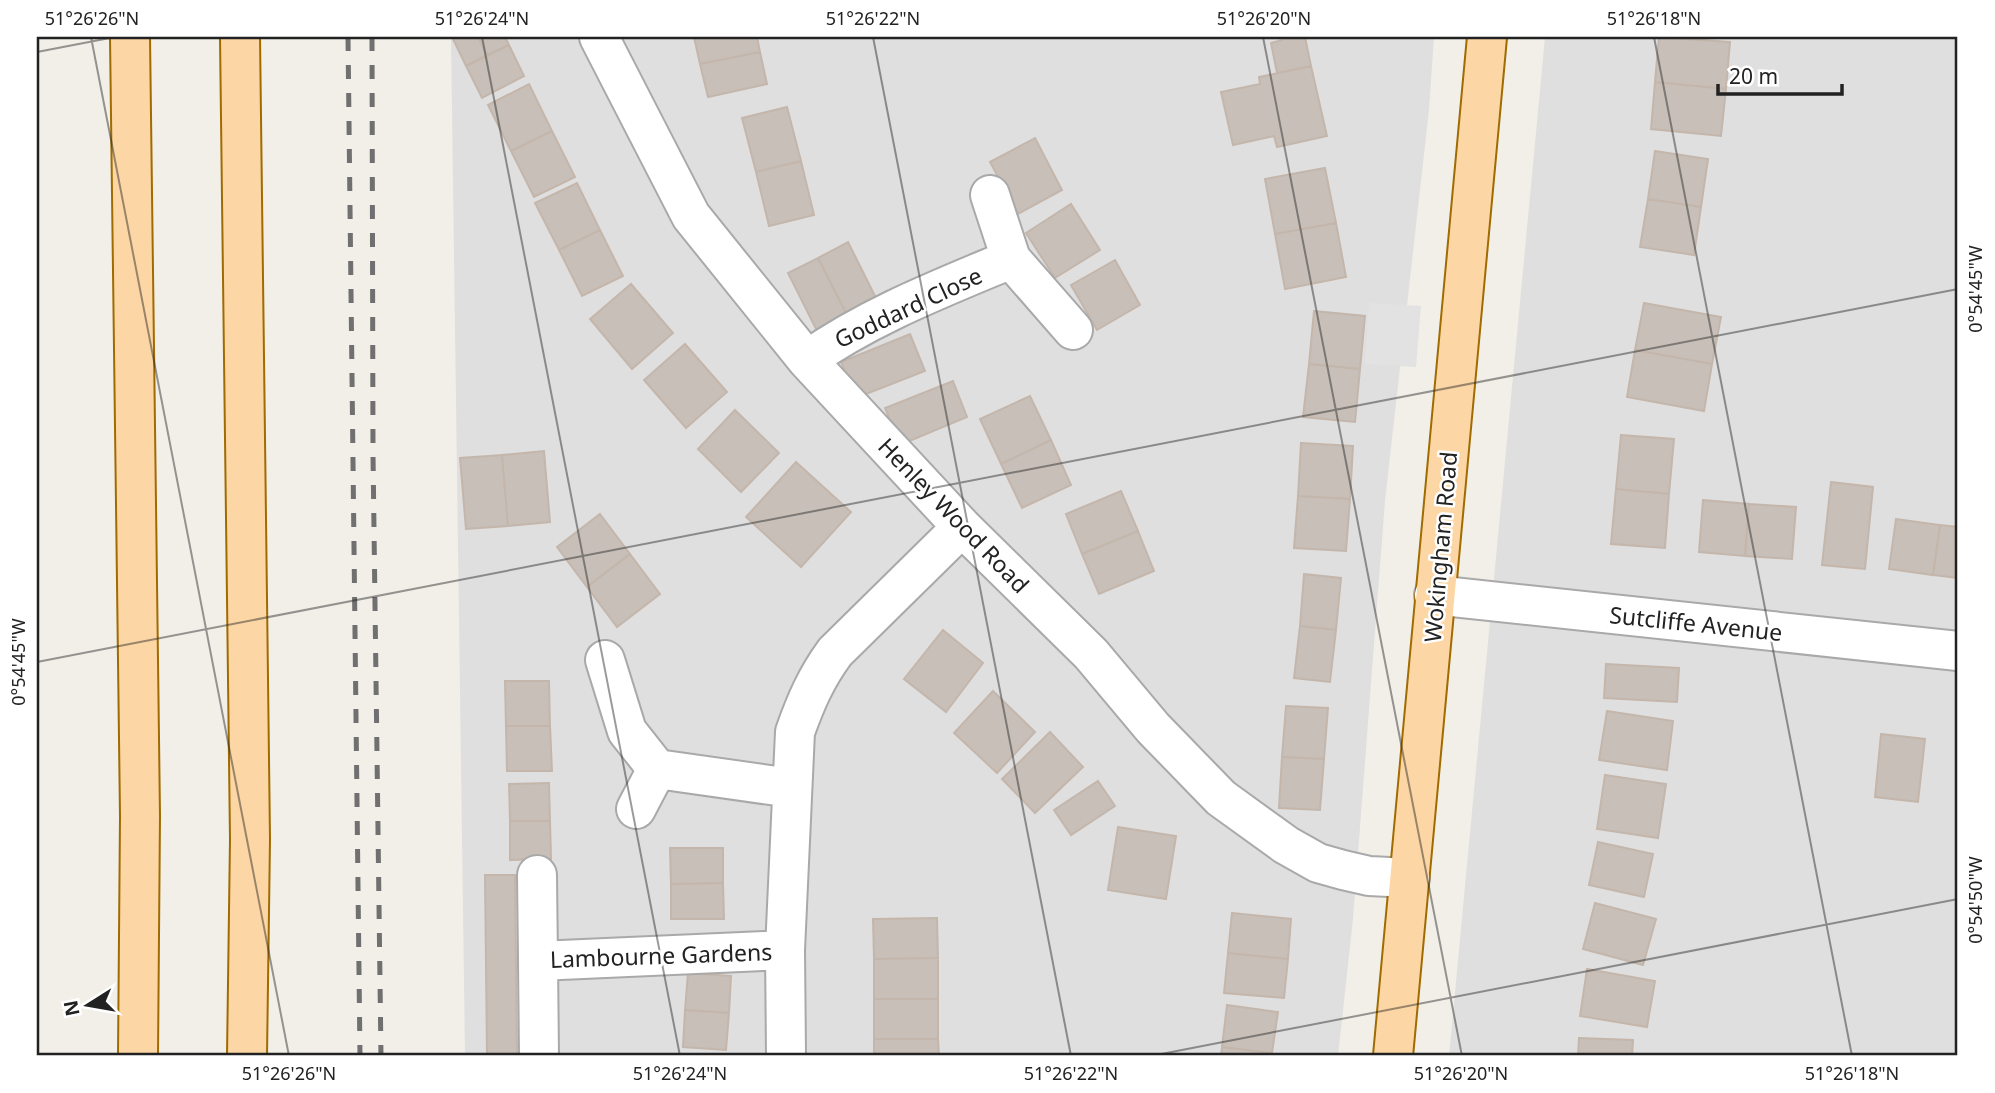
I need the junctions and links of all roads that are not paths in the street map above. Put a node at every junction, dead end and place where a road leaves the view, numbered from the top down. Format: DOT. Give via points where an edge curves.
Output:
graph roads {
  1 [pos="131,37"];
  2 [pos="240,37"];
  3 [pos="599,37"];
  4 [pos="1487,37"];
  5 [pos="990,195"];
  6 [pos="1011,259"];
  7 [pos="1073,330"];
  8 [pos="807,360"];
  9 [pos="962,527"];
  10 [pos="1434,595"];
  11 [pos="1958,651"];
  12 [pos="605,660"];
  13 [pos="657,769"];
  14 [pos="791,788"];
  15 [pos="636,809"];
  16 [pos="537,875"];
  17 [pos="1410,878"];
  18 [pos="785,950"];
  19 [pos="538,961"];
  20 [pos="138,1056"];
  21 [pos="247,1056"];
  22 [pos="539,1056"];
  23 [pos="786,1056"];
  24 [pos="1393,1056"];
  1 -- 20 [label="main road" via="140,816"];
  2 -- 21 [label="main road" via="250,839"];
  3 -- 8 [label="street, Henley Wood Road" via="691,216"];
  4 -- 10 [label="main road, Wokingham Road"];
  5 -- 6 [label="street, Goddard Close"];
  6 -- 7 [label="street, Goddard Close"];
  6 -- 8 [label="street, Goddard Close" via="922,296"];
  8 -- 9 [label="street, Henley Wood Road"];
  9 -- 14 [label="street, Lambourne Gardens" via="835,652 818,676 795,732"];
  9 -- 17 [label="street, Henley Wood Road" via="1091,654 1153,728 1221,797 1318,863 1369,876"];
  10 -- 11 [label="street, Sutcliffe Avenue"];
  10 -- 17 [label="main road, Wokingham Road"];
  12 -- 13 [label="street" via="627,732"];
  13 -- 14 [label="street"];
  13 -- 15 [label="street"];
  14 -- 18 [label="street, Lambourne Gardens"];
  16 -- 19 [label="street, Lambourne Gardens"];
  17 -- 24 [label="main road, Wokingham Road"];
  18 -- 19 [label="street, Lambourne Gardens"];
  18 -- 23 [label="street, Lambourne Gardens"];
  19 -- 22 [label="street, Lambourne Gardens"];
}
